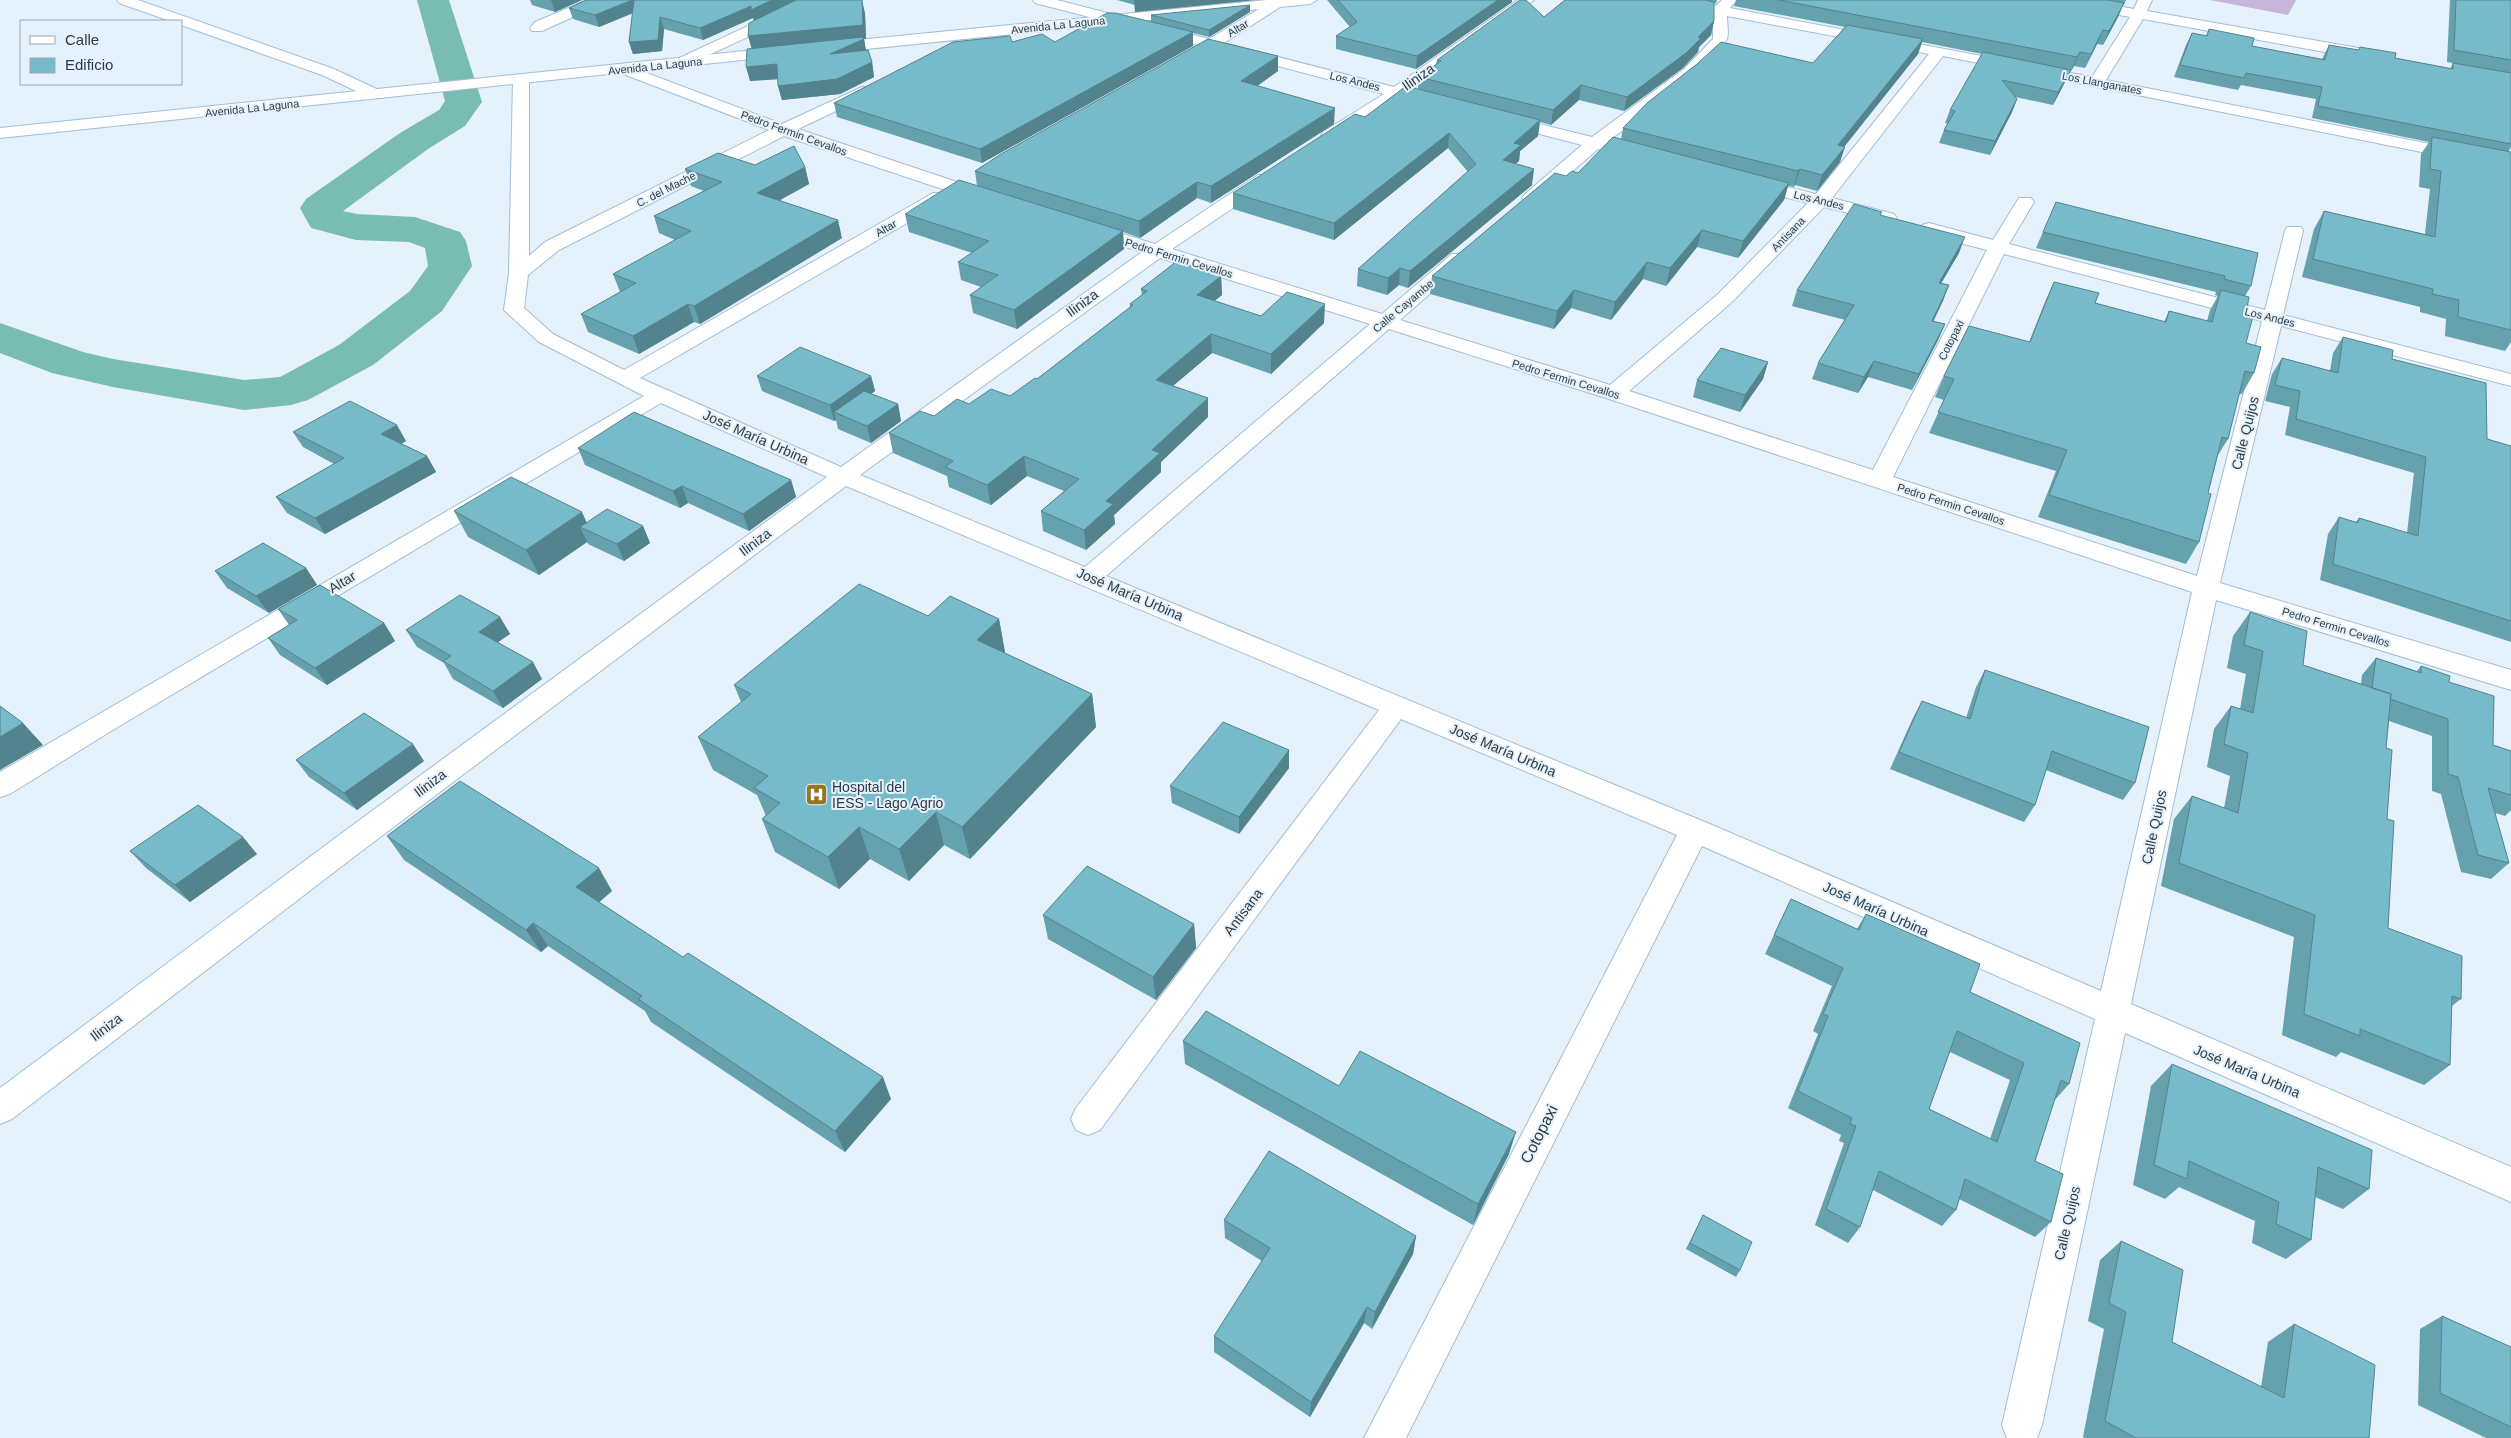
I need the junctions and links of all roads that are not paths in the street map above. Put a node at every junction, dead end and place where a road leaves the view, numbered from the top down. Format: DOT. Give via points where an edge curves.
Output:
graph roads {
  1 [pos="124,0"];
  2 [pos="599,0"];
  3 [pos="816,0"];
  4 [pos="1310,0"];
  5 [pos="1527,0"];
  6 [pos="1662,0"];
  7 [pos="2060,0"];
  8 [pos="2145,0"];
  9 [pos="1050,1"];
  10 [pos="1282,2"];
  11 [pos="1725,5"];
  12 [pos="2138,15"];
  13 [pos="1114,18"];
  14 [pos="181,20"];
  15 [pos="182,20"];
  16 [pos="537,28"];
  17 [pos="973,34"];
  18 [pos="1212,44"];
  19 [pos="816,49"];
  20 [pos="797,51"];
  21 [pos="1939,51"];
  22 [pos="938,53"];
  23 [pos="1186,58"];
  24 [pos="2384,58"];
  25 [pos="680,63"];
  26 [pos="623,69"];
  27 [pos="521,80"];
  28 [pos="886,81"];
  29 [pos="2096,83"];
  30 [pos="1397,92"];
  31 [pos="377,95"];
  32 [pos="1425,99"];
  33 [pos="1482,114"];
  34 [pos="782,130"];
  35 [pos="0,133"];
  36 [pos="1595,144"];
  37 [pos="1314,146"];
  38 [pos="1661,160"];
  39 [pos="2511,165"];
  40 [pos="1280,168"];
  41 [pos="972,178"];
  42 [pos="1736,179"];
  43 [pos="954,188"];
  44 [pos="1821,200"];
  45 [pos="1000,202"];
  46 [pos="2025,202"];
  47 [pos="1519,207"];
  48 [pos="1073,225"];
  49 [pos="2294,232"];
  50 [pos="1474,246"];
  51 [pos="1998,247"];
  52 [pos="1155,250"];
  53 [pos="518,285"];
  54 [pos="2273,318"];
  55 [pos="1383,322"];
  56 [pos="624,380"];
  57 [pos="2511,380"];
  58 [pos="1614,393"];
  59 [pos="660,395"];
  60 [pos="843,476"];
  61 [pos="1879,480"];
  62 [pos="1090,577"];
  63 [pos="2206,588"];
  64 [pos="2511,680"];
  65 [pos="1397,705"];
  66 [pos="0,786"];
  67 [pos="1695,830"];
  68 [pos="2114,1014"];
  69 [pos="0,1108"];
  70 [pos="1088,1119"];
  71 [pos="2511,1185"];
  72 [pos="2022,1425"];
  73 [pos="1384,1438"];
  1 -- 14 [label="street"];
  2 -- 16 [label="street"];
  3 -- 25 [label="street"];
  4 -- 10 [label="street, Avenida La Laguna"];
  5 -- 30 [label="street, Iliniza"];
  6 -- 11 [label="street, Los Llanganates"];
  7 -- 12 [label="street"];
  8 -- 12 [label="street"];
  9 -- 13 [label="street, Los Andes"];
  10 -- 13 [label="street, Avenida La Laguna"];
  10 -- 18 [label="street, Altar"];
  11 -- 21 [label="street, Los Llanganates"];
  11 -- 36 [label="street" via="1720,39 1712,52"];
  12 -- 24 [label="street"];
  12 -- 29 [label="street"];
  13 -- 17 [label="street, Avenida La Laguna"];
  13 -- 18 [label="street, Los Andes"];
  15 -- 31 [label="street" via="328,72"];
  17 -- 19 [label="street, Avenida La Laguna"];
  17 -- 22 [label="street"];
  18 -- 23 [label="street, Altar"];
  18 -- 30 [label="street, Los Andes"];
  20 -- 25 [label="street, Avenida La Laguna"];
  21 -- 29 [label="street, Los Llanganates"];
  21 -- 44 [label="street, Antisana"];
  25 -- 26 [label="street, Avenida La Laguna"];
  26 -- 27 [label="street, Avenida La Laguna"];
  26 -- 34 [label="street, Pedro Fermin Cevallos"];
  27 -- 31 [label="street, Avenida La Laguna"];
  27 -- 53 [label="street"];
  28 -- 34 [label="street, C. del Mache"];
  29 -- 39 [label="street, Los Llanganates"];
  30 -- 32 [label="street, Los Andes"];
  30 -- 37 [label="street, Iliniza"];
  31 -- 35 [label="street, Avenida La Laguna"];
  33 -- 36 [label="street"];
  34 -- 43 [label="street, Pedro Fermin Cevallos"];
  34 -- 53 [label="street, C. del Mache" via="552,246"];
  36 -- 38 [label="street"];
  36 -- 47 [label="street"];
  40 -- 52 [label="street, Iliniza"];
  41 -- 43 [label="street, Altar"];
  42 -- 44 [label="street, Los Andes"];
  43 -- 45 [label="street, Pedro Fermin Cevallos"];
  43 -- 56 [label="street, Altar"];
  44 -- 51 [label="street, Los Andes"];
  44 -- 58 [label="street, Antisana" via="1725,298"];
  46 -- 51 [label="street, Cotopaxi"];
  48 -- 52 [label="street, Pedro Fermin Cevallos"];
  49 -- 54 [label="street, Calle Quijos"];
  50 -- 55 [label="street, Calle Cayambe"];
  51 -- 54 [label="street, Los Andes"];
  51 -- 61 [label="street, Cotopaxi"];
  52 -- 55 [label="street, Pedro Fermin Cevallos"];
  52 -- 60 [label="street, Iliniza"];
  53 -- 56 [label="street, José María Urbina" via="514,310 546,338"];
  54 -- 57 [label="street, Los Andes"];
  54 -- 63 [label="street, Calle Quijos"];
  55 -- 58 [label="street, Pedro Fermin Cevallos"];
  55 -- 62 [label="street, Calle Cayambe"];
  56 -- 59 [label="street, José María Urbina"];
  58 -- 61 [label="street, Pedro Fermin Cevallos"];
  59 -- 60 [label="street, José María Urbina"];
  59 -- 66 [label="street, Altar"];
  60 -- 62 [label="street, José María Urbina"];
  60 -- 69 [label="street, Iliniza" via="322,863"];
  61 -- 63 [label="street, Pedro Fermin Cevallos"];
  62 -- 65 [label="street, José María Urbina"];
  63 -- 64 [label="street, Pedro Fermin Cevallos"];
  63 -- 68 [label="street, Calle Quijos"];
  65 -- 67 [label="street, José María Urbina"];
  65 -- 70 [label="street, Antisana"];
  67 -- 68 [label="street, José María Urbina"];
  67 -- 73 [label="street, Cotopaxi"];
  68 -- 71 [label="street, José María Urbina"];
  68 -- 72 [label="street, Calle Quijos"];
}
